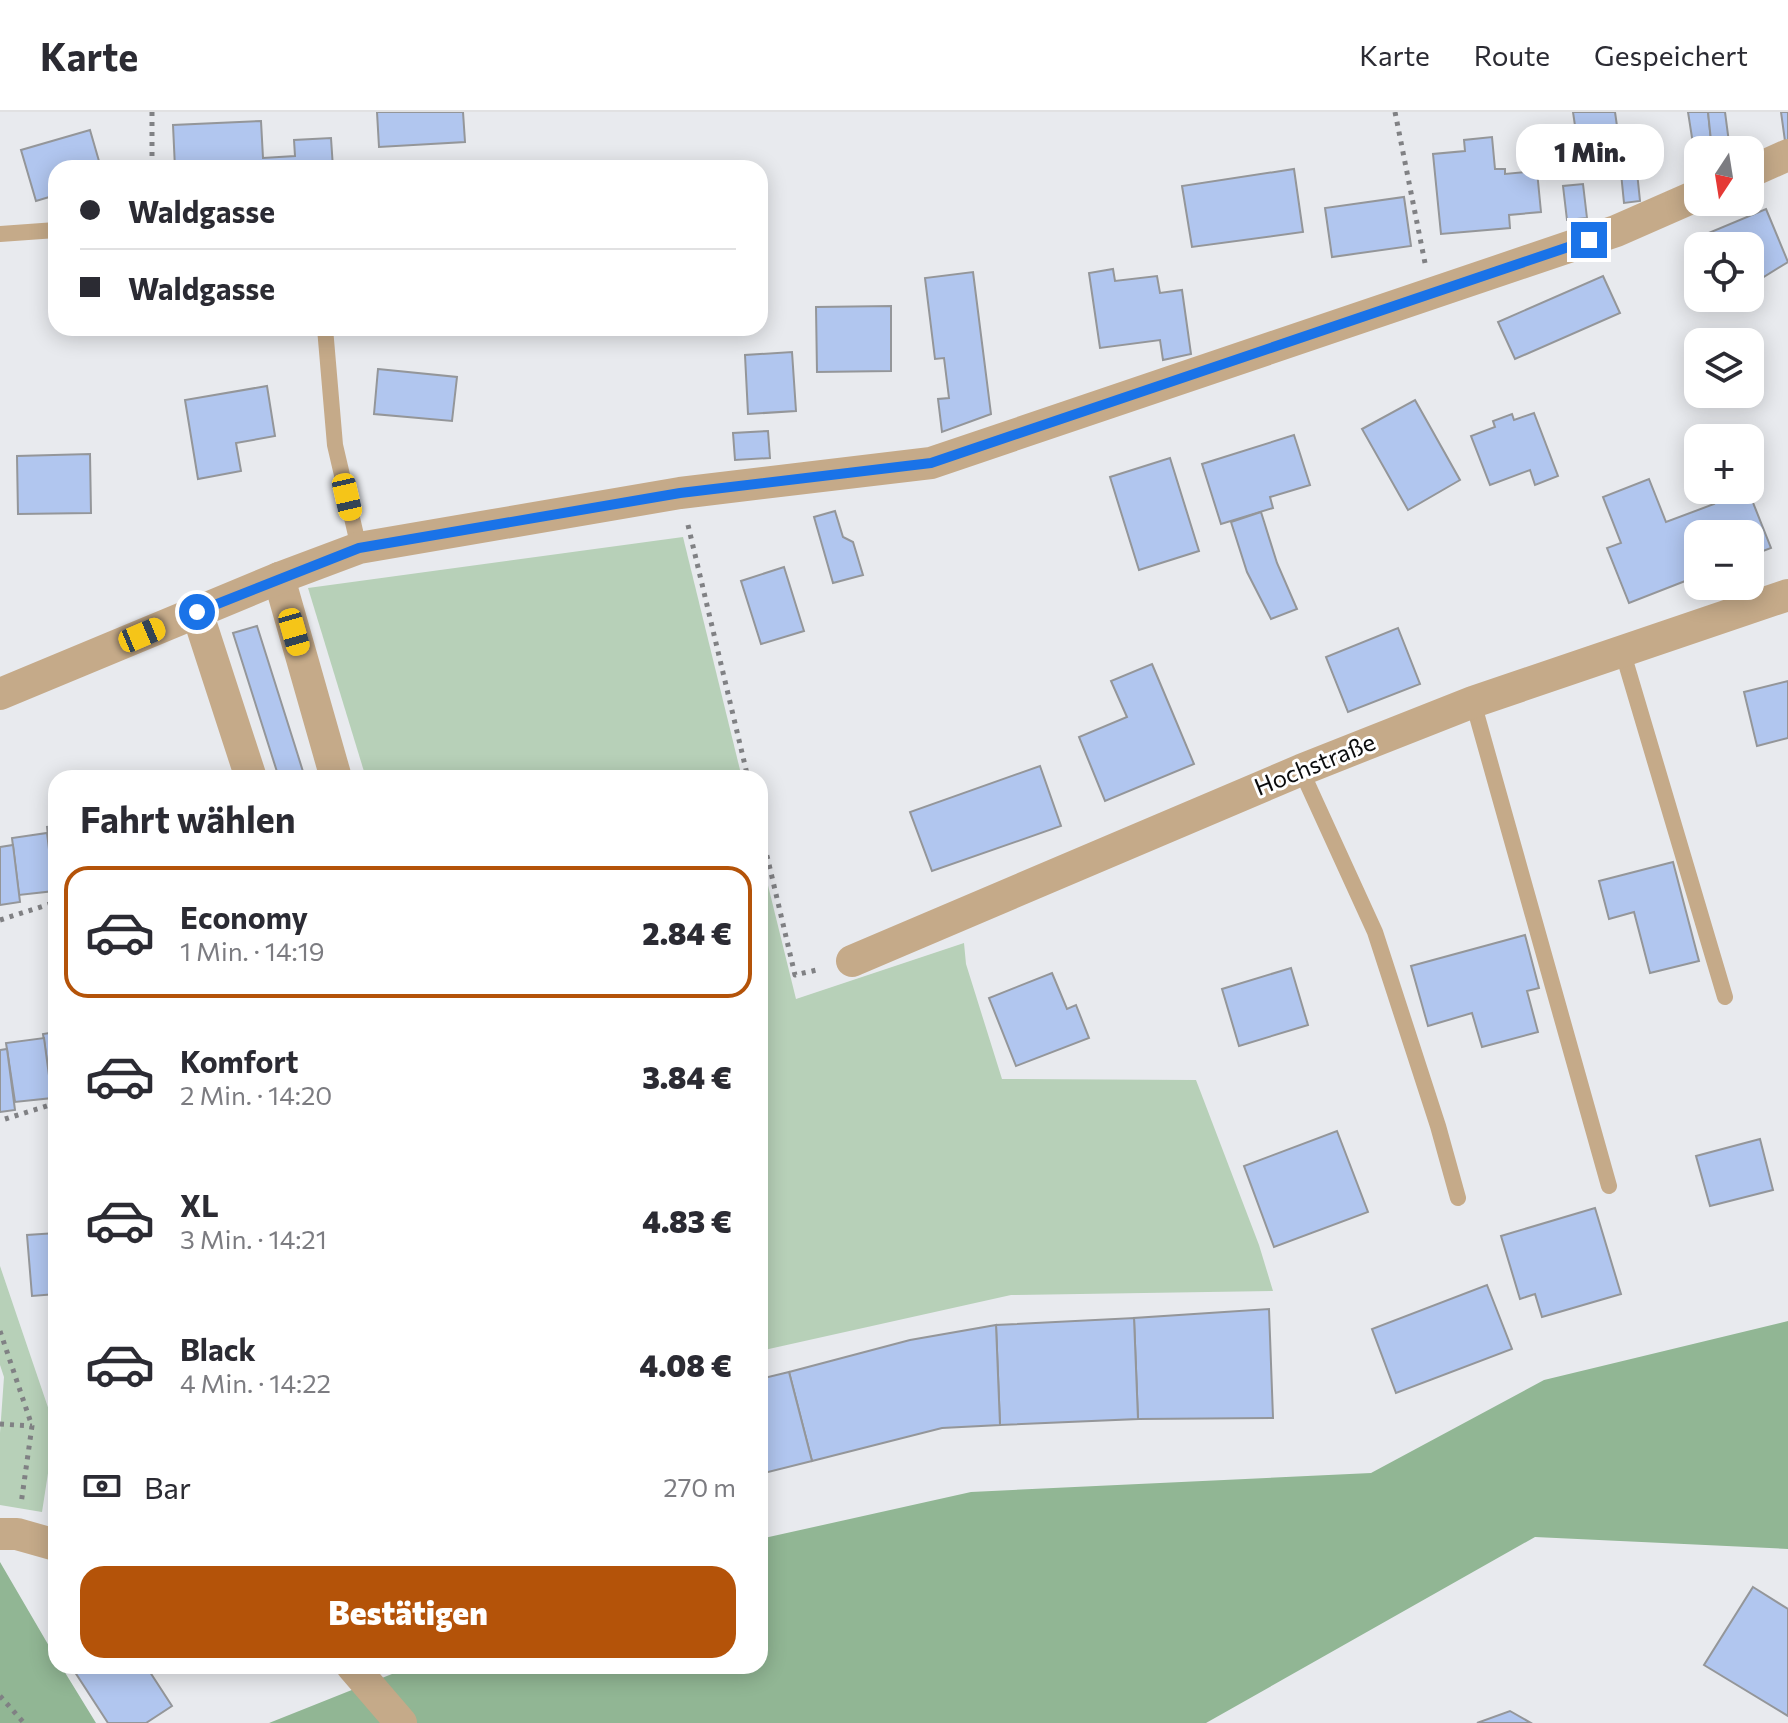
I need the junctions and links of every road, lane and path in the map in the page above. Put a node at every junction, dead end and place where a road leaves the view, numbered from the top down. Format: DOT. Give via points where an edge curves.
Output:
graph roads {
  1 [pos="152,112"];
  2 [pos="1395,112"];
  3 [pos="1788,155"];
  4 [pos="152,160"];
  5 [pos="1764,166"];
  6 [pos="1684,201"];
  7 [pos="48,231"];
  8 [pos="0,234"];
  9 [pos="1432,295"];
  10 [pos="326,336"];
  11 [pos="680,493"];
  12 [pos="359,548"];
  13 [pos="279,578"];
  14 [pos="1788,595"];
  15 [pos="197,612"];
  16 [pos="1622,650"];
  17 [pos="0,694"];
  18 [pos="1473,702"];
  19 [pos="248,770"];
  20 [pos="334,770"];
  21 [pos="746,770"];
  22 [pos="1301,770"];
  23 [pos="768,860"];
  24 [pos="48,905"];
  25 [pos="0,920"];
  26 [pos="852,961"];
  27 [pos="1725,997"];
  28 [pos="48,1106"];
  29 [pos="5,1119"];
  30 [pos="1609,1186"];
  31 [pos="1458,1198"];
  32 [pos="0,1331"];
  33 [pos="0,1424"];
  34 [pos="32,1426"];
  35 [pos="9,1534"];
  36 [pos="48,1543"];
  37 [pos="359,1674"];
  38 [pos="0,1696"];
  39 [pos="24,1723"];
  40 [pos="401,1723"];
  1 -- 4 [label="path"];
  2 -- 9 [label="path"];
  3 -- 5 [label="street"];
  6 -- 9 [label="street" via="1616,231"];
  7 -- 8 [label="lane"];
  9 -- 11 [label="street" via="931,463"];
  10 -- 12 [label="lane" via="335,445"];
  11 -- 12 [label="street"];
  11 -- 21 [label="path"];
  12 -- 13 [label="street"];
  13 -- 15 [label="street"];
  13 -- 20 [label="street"];
  14 -- 16 [label="street, Hochstraße"];
  15 -- 17 [label="street"];
  15 -- 19 [label="street"];
  16 -- 18 [label="street, Hochstraße"];
  16 -- 27 [label="lane"];
  18 -- 22 [label="street, Hochstraße"];
  18 -- 30 [label="lane"];
  22 -- 26 [label="street, Hochstraße"];
  22 -- 31 [label="lane" via="1375,932"];
  23 -- 26 [label="path" via="795,975"];
  24 -- 25 [label="path"];
  28 -- 29 [label="path"];
  32 -- 34 [label="path"];
  33 -- 34 [label="path"];
  34 -- 35 [label="path"];
  35 -- 36 [label="street"];
  37 -- 40 [label="street"];
  38 -- 39 [label="path"];
}
